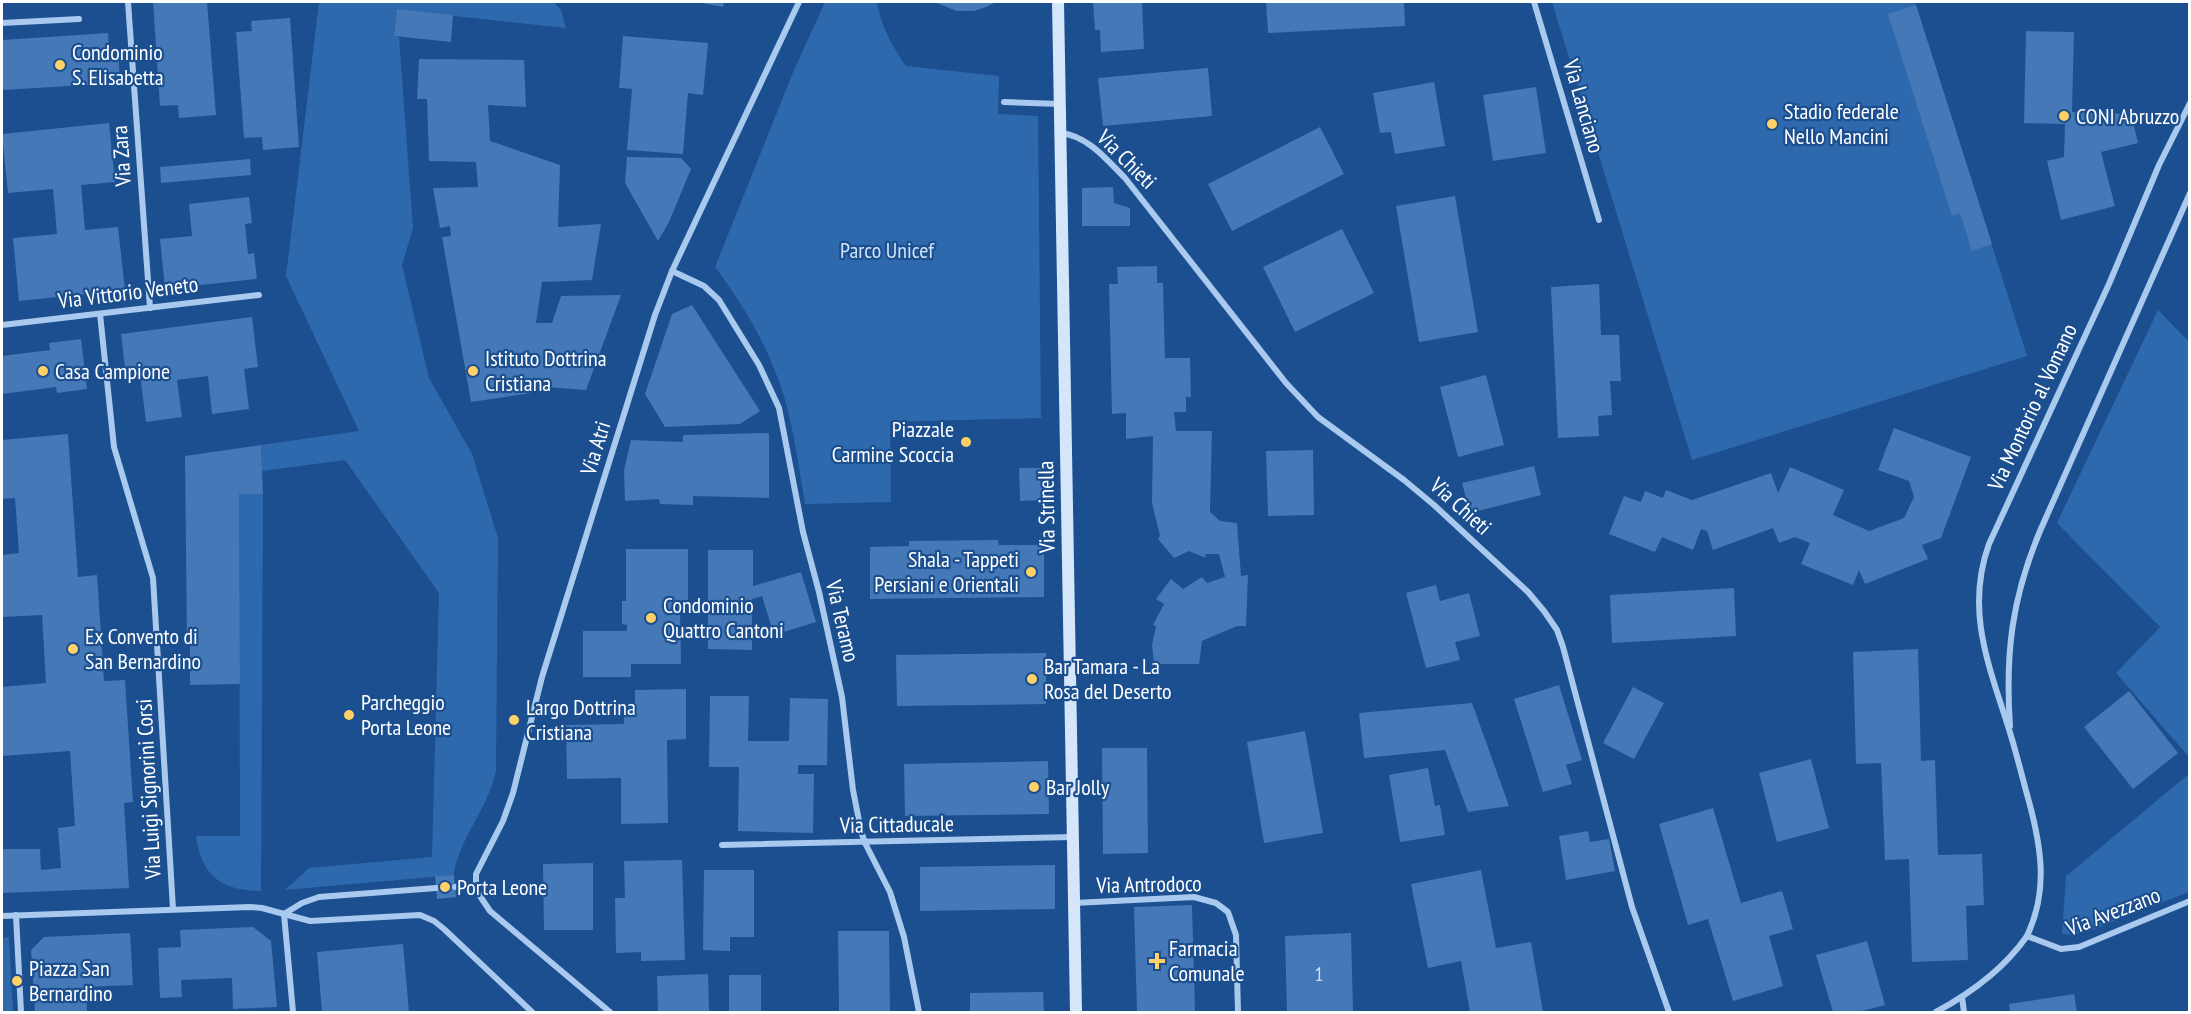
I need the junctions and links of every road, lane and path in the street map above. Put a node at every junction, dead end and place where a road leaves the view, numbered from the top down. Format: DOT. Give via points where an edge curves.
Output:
graph roads {
  1 [pos="128,2"];
  2 [pos="799,2"];
  3 [pos="1058,2"];
  4 [pos="1534,2"];
  5 [pos="79,19"];
  6 [pos="2,23"];
  7 [pos="1004,102"];
  8 [pos="2190,103"];
  9 [pos="1060,104"];
  10 [pos="1061,133"];
  11 [pos="2190,193"];
  12 [pos="1599,220"];
  13 [pos="672,271"];
  14 [pos="259,295"];
  15 [pos="150,308"];
  16 [pos="100,314"];
  17 [pos="2,325"];
  18 [pos="2012,738"];
  19 [pos="1073,837"];
  20 [pos="865,843"];
  21 [pos="722,845"];
  22 [pos="476,885"];
  23 [pos="455,887"];
  24 [pos="436,888"];
  25 [pos="2190,901"];
  26 [pos="1074,903"];
  27 [pos="172,909"];
  28 [pos="284,914"];
  29 [pos="16,915"];
  30 [pos="2,916"];
  31 [pos="2027,936"];
  32 [pos="1962,997"];
  33 [pos="21,1012"];
  34 [pos="293,1012"];
  35 [pos="532,1012"];
  36 [pos="610,1012"];
  37 [pos="919,1012"];
  38 [pos="1076,1012"];
  39 [pos="1238,1012"];
  40 [pos="1669,1012"];
  41 [pos="1936,1012"];
  42 [pos="1964,1012"];
  1 -- 15 [label="street, Via Zara"];
  2 -- 13 [label="street, Via Atri"];
  3 -- 9 [label="main road, Via Strinella"];
  4 -- 12 [label="street, Via Lanciano"];
  5 -- 6 [label="street"];
  7 -- 9 [label="street"];
  8 -- 18 [label="street, Via Montorio al Vomano" via="2158,165 2109,284 1985,555 1978,593 1980,629"];
  9 -- 10 [label="main road, Via Strinella"];
  10 -- 19 [label="main road, Via Strinella"];
  10 -- 40 [label="street, Via Chieti" via="1082,139 1125,178 1311,412 1434,505 1544,611 1563,647 1632,907"];
  11 -- 18 [label="street, Via Montorio al Vomano" via="2024,572 2013,616 2008,662"];
  13 -- 20 [label="street, Via Teramo" via="704,286 718,300 759,365 779,408 801,524 842,698 853,790"];
  13 -- 22 [label="street, Via Atri" via="542,677 513,793 479,865"];
  14 -- 15 [label="street, Via Vittorio Veneto"];
  15 -- 16 [label="street, Via Vittorio Veneto"];
  16 -- 17 [label="street, Via Vittorio Veneto"];
  16 -- 27 [label="street, Via Luigi Signorini Corsi" via="114,447 153,578"];
  18 -- 31 [label="street, Via Montorio al Vomano" via="2041,861 2038,906"];
  19 -- 20 [label="street, Via Cittaducale"];
  19 -- 26 [label="main road, Via Strinella"];
  20 -- 21 [label="street, Via Cittaducale"];
  20 -- 37 [label="street, Via Teramo" via="890,892 904,937"];
  22 -- 23 [label="street"];
  22 -- 36 [label="street" via="490,911 511,931"];
  24 -- 28 [label="street" via="319,897"];
  25 -- 31 [label="street, Via Avezzano" via="2079,948 2061,949"];
  26 -- 38 [label="main road, Via Strinella"];
  26 -- 39 [label="street, Via Antrodoco" via="1194,897 1216,903 1228,912 1236,934"];
  27 -- 28 [label="street" via="256,907"];
  27 -- 29 [label="street"];
  28 -- 34 [label="street"];
  28 -- 35 [label="street" via="310,921 412,914 434,921"];
  29 -- 30 [label="street"];
  29 -- 33 [label="street"];
  31 -- 32 [label="street" via="2002,966"];
  32 -- 41 [label="street"];
  32 -- 42 [label="street"];
}
